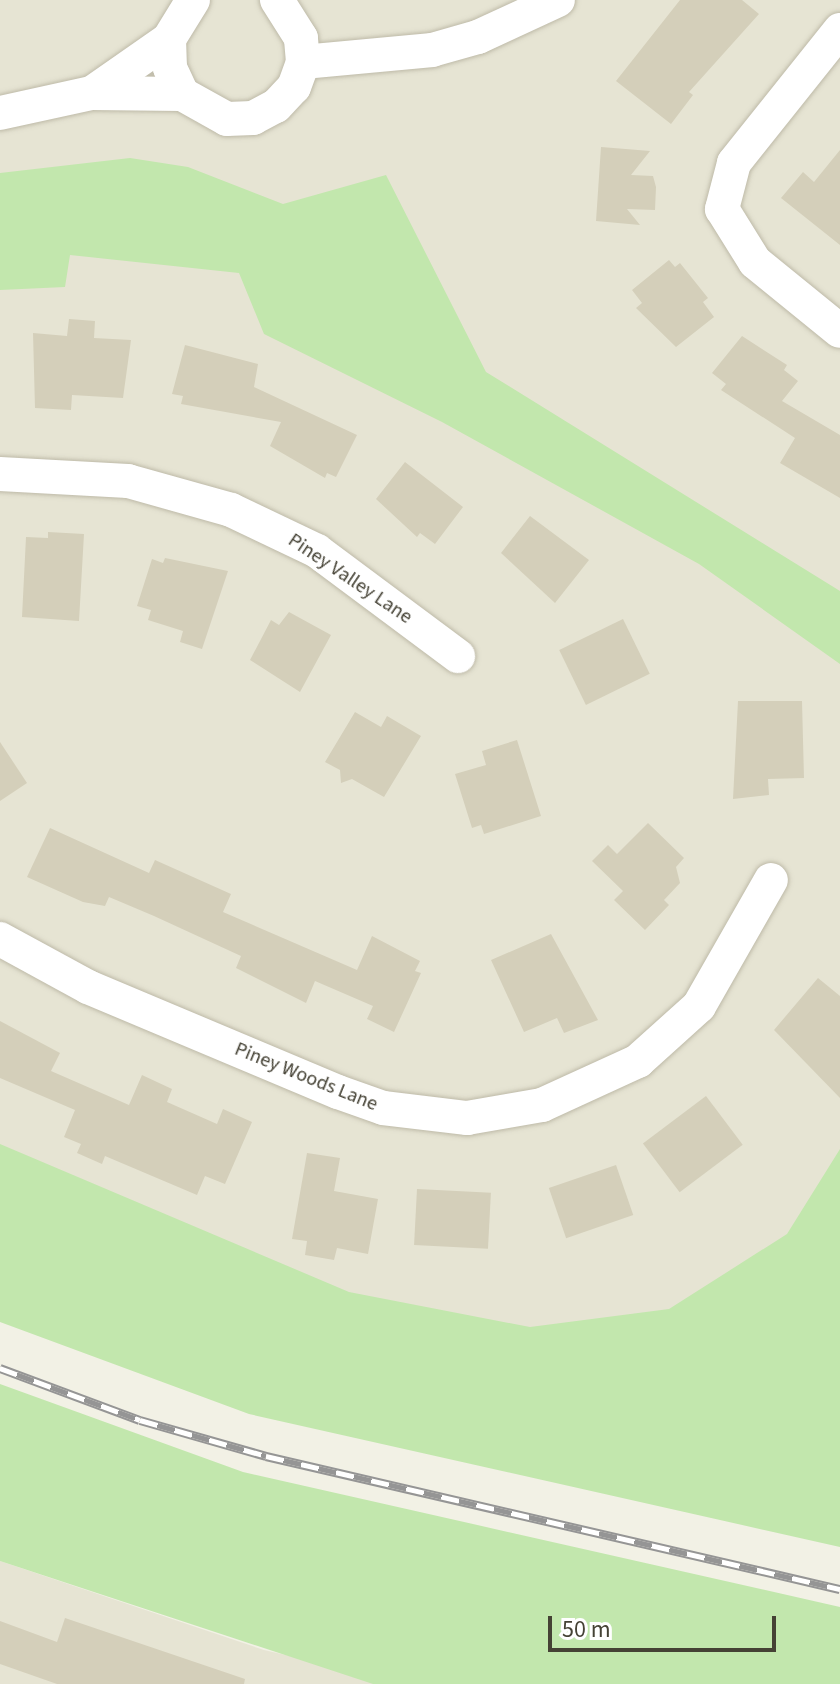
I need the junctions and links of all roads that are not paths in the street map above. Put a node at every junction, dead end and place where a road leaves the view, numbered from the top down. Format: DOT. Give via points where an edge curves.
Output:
graph roads {
  1 [pos="193,0"];
  2 [pos="277,0"];
  3 [pos="558,0"];
  4 [pos="840,30"];
  5 [pos="169,39"];
  6 [pos="303,62"];
  7 [pos="92,93"];
  8 [pos="182,94"];
  9 [pos="0,113"];
  10 [pos="840,331"];
  11 [pos="0,474"];
  12 [pos="458,656"];
  13 [pos="771,880"];
  14 [pos="0,939"];
  1 -- 5 [label="street"];
  2 -- 6 [label="street" via="301,38"];
  3 -- 6 [label="street" via="478,37 432,50"];
  4 -- 10 [label="street" via="734,163 722,209 755,262"];
  5 -- 7 [label="street"];
  5 -- 8 [label="street" via="170,68"];
  6 -- 8 [label="street" via="294,87 276,106 253,118 227,119 202,111"];
  7 -- 8 [label="street"];
  7 -- 9 [label="street"];
  11 -- 12 [label="street, Piney Valley Lane" via="128,481 231,510 317,551"];
  13 -- 14 [label="street, Piney Woods Lane" via="699,1006 638,1061 573,1095 467,1118 383,1108 338,1092 88,987"];
}
